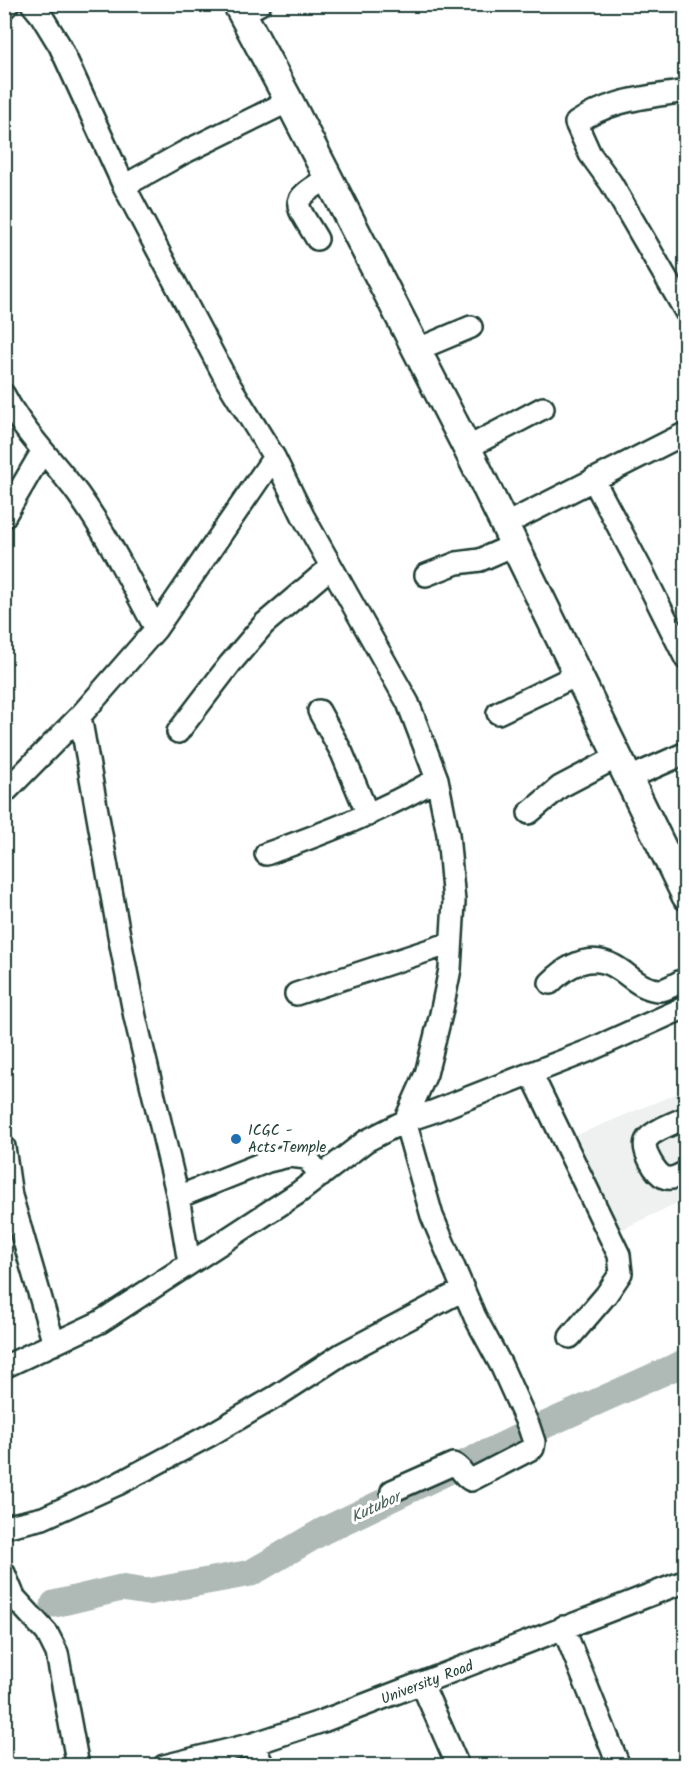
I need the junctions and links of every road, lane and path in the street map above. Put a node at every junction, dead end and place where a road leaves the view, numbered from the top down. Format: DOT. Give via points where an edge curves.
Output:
graph roads {
  1 [pos="8,4"];
  2 [pos="32,4"];
  3 [pos="247,7"];
  4 [pos="4,8"];
  5 [pos="686,91"];
  6 [pos="290,102"];
  7 [pos="328,178"];
  8 [pos="124,186"];
  9 [pos="317,239"];
  10 [pos="686,312"];
  11 [pos="471,327"];
  12 [pos="416,350"];
  13 [pos="4,394"];
  14 [pos="543,408"];
  15 [pos="686,433"];
  16 [pos="467,448"];
  17 [pos="42,452"];
  18 [pos="274,457"];
  19 [pos="593,479"];
  20 [pos="4,517"];
  21 [pos="509,535"];
  22 [pos="331,567"];
  23 [pos="426,575"];
  24 [pos="156,629"];
  25 [pos="686,659"];
  26 [pos="577,675"];
  27 [pos="319,711"];
  28 [pos="498,713"];
  29 [pos="80,716"];
  30 [pos="178,732"];
  31 [pos="686,753"];
  32 [pos="622,768"];
  33 [pos="437,779"];
  34 [pos="4,793"];
  35 [pos="529,813"];
  36 [pos="368,815"];
  37 [pos="266,854"];
  38 [pos="679,867"];
  39 [pos="686,896"];
  40 [pos="451,943"];
  41 [pos="686,979"];
  42 [pos="550,982"];
  43 [pos="296,994"];
  44 [pos="686,1007"];
  45 [pos="531,1073"];
  46 [pos="686,1118"];
  47 [pos="405,1121"];
  48 [pos="4,1147"];
  49 [pos="686,1172"];
  50 [pos="321,1176"];
  51 [pos="178,1197"];
  52 [pos="189,1263"];
  53 [pos="463,1290"];
  54 [pos="570,1336"];
  55 [pos="54,1344"];
  56 [pos="4,1367"];
  57 [pos="392,1491"];
  58 [pos="4,1527"];
  59 [pos="4,1573"];
  60 [pos="686,1581"];
  61 [pos="563,1627"];
  62 [pos="422,1684"];
  63 [pos="253,1744"];
  64 [pos="78,1766"];
  65 [pos="164,1766"];
  66 [pos="263,1766"];
  67 [pos="458,1766"];
  68 [pos="619,1766"];
  1 -- 4 [label="street"];
  2 -- 8 [label="street" via="60,46"];
  3 -- 6 [label="main road"];
  5 -- 10 [label="street" via="616,102 576,123 590,154"];
  6 -- 7 [label="main road"];
  6 -- 8 [label="street"];
  7 -- 9 [label="street" via="299,198 298,206"];
  7 -- 12 [label="main road"];
  8 -- 18 [label="street" via="227,381"];
  11 -- 12 [label="street"];
  12 -- 16 [label="main road"];
  13 -- 17 [label="street"];
  14 -- 16 [label="street"];
  15 -- 19 [label="street"];
  16 -- 21 [label="main road"];
  17 -- 20 [label="street"];
  17 -- 24 [label="street" via="77,493 103,533"];
  18 -- 22 [label="street"];
  18 -- 24 [label="street"];
  19 -- 21 [label="street"];
  19 -- 25 [label="street"];
  21 -- 23 [label="street" via="480,560 457,563"];
  21 -- 26 [label="main road"];
  22 -- 30 [label="street" via="264,624"];
  22 -- 33 [label="street" via="408,704"];
  24 -- 29 [label="street"];
  26 -- 28 [label="street"];
  26 -- 32 [label="main road"];
  27 -- 36 [label="street"];
  29 -- 34 [label="street"];
  29 -- 51 [label="street" via="135,1017"];
  31 -- 32 [label="street"];
  32 -- 35 [label="street" via="560,787"];
  32 -- 38 [label="main road"];
  33 -- 36 [label="street"];
  33 -- 40 [label="street" via="448,834 454,902"];
  36 -- 37 [label="street"];
  38 -- 39 [label="main road"];
  40 -- 43 [label="street"];
  40 -- 47 [label="street" via="439,1024 426,1074"];
  41 -- 42 [label="street" via="662,991 629,978 613,965 594,960 578,962"];
  44 -- 45 [label="street"];
  45 -- 47 [label="street"];
  45 -- 54 [label="street" via="619,1255 621,1273"];
  46 -- 49 [label="street" via="651,1135 645,1148 657,1172 664,1177 672,1179"];
  47 -- 50 [label="street" via="366,1141"];
  47 -- 53 [label="street" via="432,1216"];
  48 -- 55 [label="street" via="12,1196"];
  50 -- 51 [label="street" via="307,1158 289,1155"];
  50 -- 52 [label="street"];
  51 -- 52 [label="street"];
  52 -- 55 [label="street" via="100,1322"];
  53 -- 57 [label="street" via="532,1434 533,1448 471,1480 453,1464"];
  53 -- 58 [label="street" via="342,1354 267,1401 118,1484 43,1518"];
  55 -- 56 [label="street"];
  59 -- 64 [label="street" via="14,1597 47,1633 57,1653"];
  60 -- 61 [label="street, University Road"];
  61 -- 62 [label="street, University Road"];
  61 -- 68 [label="street"];
  62 -- 63 [label="street, University Road"];
  62 -- 67 [label="street"];
  63 -- 65 [label="street, University Road"];
  63 -- 66 [label="street"];
}
